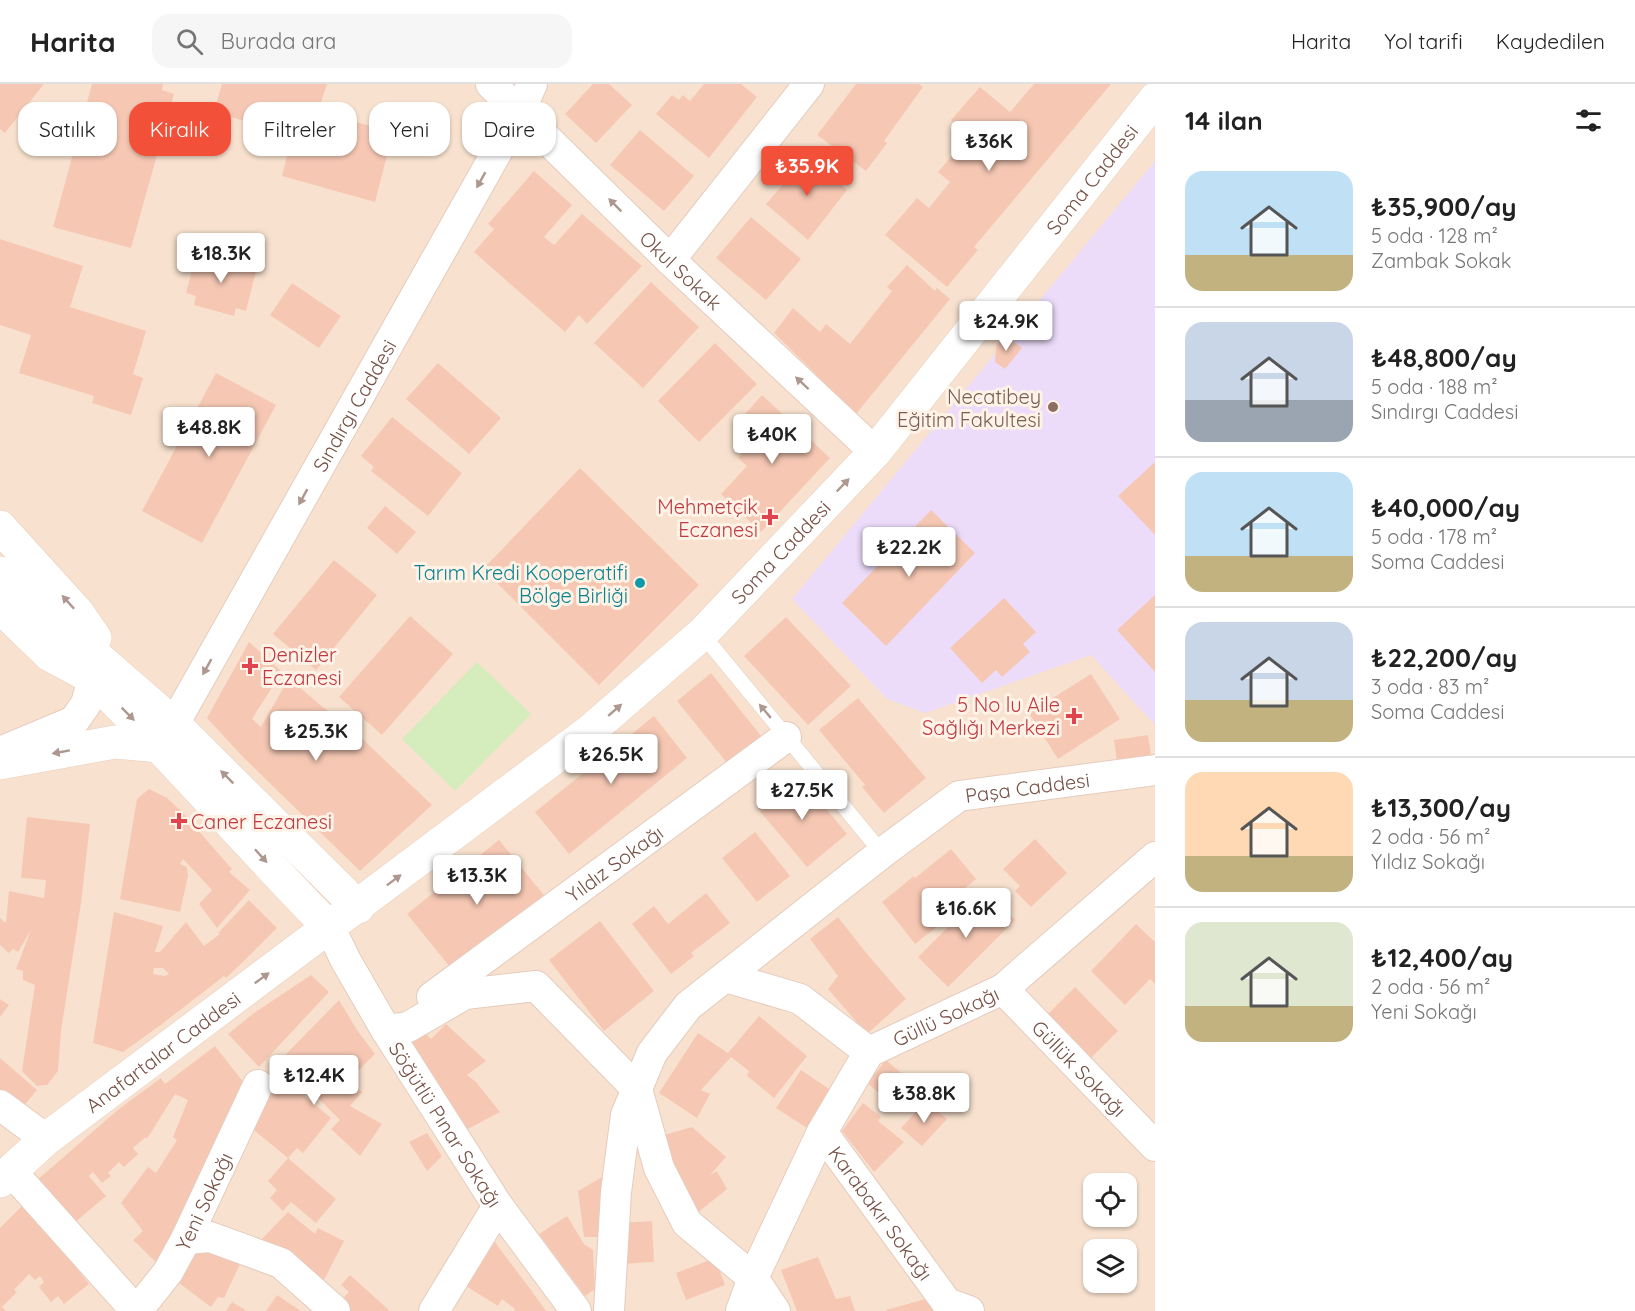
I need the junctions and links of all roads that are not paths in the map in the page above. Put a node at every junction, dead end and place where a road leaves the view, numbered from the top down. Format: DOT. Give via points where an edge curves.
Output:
graph roads {
  1 [pos="491,84"];
  2 [pos="532,84"];
  3 [pos="809,84"];
  4 [pos="1155,99"];
  5 [pos="510,102"];
  6 [pos="524,102"];
  7 [pos="556,147"];
  8 [pos="495,156"];
  9 [pos="670,260"];
  10 [pos="875,452"];
  11 [pos="0,527"];
  12 [pos="2,586"];
  13 [pos="702,634"];
  14 [pos="93,678"];
  15 [pos="127,684"];
  16 [pos="167,735"];
  17 [pos="786,737"];
  18 [pos="0,752"];
  19 [pos="0,763"];
  20 [pos="1155,770"];
  21 [pos="882,853"];
  22 [pos="1155,857"];
  23 [pos="358,907"];
  24 [pos="330,928"];
  25 [pos="726,977"];
  26 [pos="1003,989"];
  27 [pos="386,1030"];
  28 [pos="868,1052"];
  29 [pos="258,1085"];
  30 [pos="637,1089"];
  31 [pos="0,1105"];
  32 [pos="1149,1130"];
  33 [pos="822,1132"];
  34 [pos="46,1139"];
  35 [pos="5,1176"];
  36 [pos="498,1206"];
  37 [pos="186,1239"];
  38 [pos="753,1278"];
  39 [pos="137,1311"];
  40 [pos="335,1311"];
  41 [pos="434,1311"];
  42 [pos="576,1311"];
  43 [pos="609,1311"];
  44 [pos="741,1311"];
  45 [pos="776,1311"];
  46 [pos="969,1311"];
  1 -- 5 [label="street, Okul Sokak"];
  2 -- 6 [label="street, Sındırgı Caddesi"];
  3 -- 9 [label="street"];
  4 -- 10 [label="main road, Soma Caddesi"];
  9 -- 7 [label="street, Okul Sokak, one-way"];
  8 -- 16 [label="street, Sındırgı Caddesi, one-way"];
  10 -- 9 [label="street, Okul Sokak, one-way"];
  13 -- 10 [label="main road, Soma Caddesi, one-way"];
  15 -- 11 [label="main road, one-way" via="77,612"];
  12 -- 14 [label="main road"];
  12 -- 15 [label="main road"];
  17 -- 13 [label="lane, one-way"];
  23 -- 13 [label="main road, Soma Caddesi, one-way" via="590,731"];
  14 -- 16 [label="main road, one-way"];
  14 -- 18 [label="street" via="86,704 74,721"];
  15 -- 16 [label="main road"];
  16 -- 19 [label="main road, one-way"];
  23 -- 16 [label="main road, one-way"];
  16 -- 24 [label="main road, one-way" via="292,891"];
  17 -- 21 [label="lane"];
  17 -- 27 [label="street, Yıldız Sokağı"];
  20 -- 21 [label="street, Paşa Caddesi" via="959,796"];
  21 -- 25 [label="street, Paşa Caddesi"];
  22 -- 26 [label="street, Güllü Sokağı"];
  23 -- 24 [label="main road, Soma Caddesi"];
  24 -- 27 [label="street, Söğütlü Pınar Sokağı"];
  34 -- 24 [label="main road, Anafartalar Caddesi, one-way"];
  25 -- 28 [label="street" via="800,999"];
  25 -- 30 [label="street, Paşa Caddesi" via="688,1006 652,1053"];
  26 -- 28 [label="street, Güllü Sokağı"];
  26 -- 32 [label="street, Güllük Sokağı"];
  27 -- 30 [label="street" via="408,1027 465,994 536,986"];
  27 -- 36 [label="street, Söğütlü Pınar Sokağı"];
  28 -- 33 [label="street, Güllü Sokağı"];
  29 -- 37 [label="street, Yeni Sokağı"];
  30 -- 38 [label="street" via="658,1168 687,1223"];
  30 -- 43 [label="street, Paşa Caddesi" via="626,1115 616,1192"];
  31 -- 34 [label="street"];
  33 -- 38 [label="street, Güllü Sokağı"];
  33 -- 46 [label="street, Karabakır Sokağı" via="946,1303"];
  34 -- 35 [label="main road, Anafartalar Caddesi"];
  35 -- 39 [label="street"];
  36 -- 41 [label="street"];
  36 -- 42 [label="street, Söğütlü Pınar Sokağı"];
  37 -- 39 [label="street, Yeni Sokağı" via="168,1272"];
  37 -- 40 [label="street" via="210,1237 281,1263"];
  38 -- 44 [label="street, Güllü Sokağı"];
  38 -- 45 [label="street"];
}
